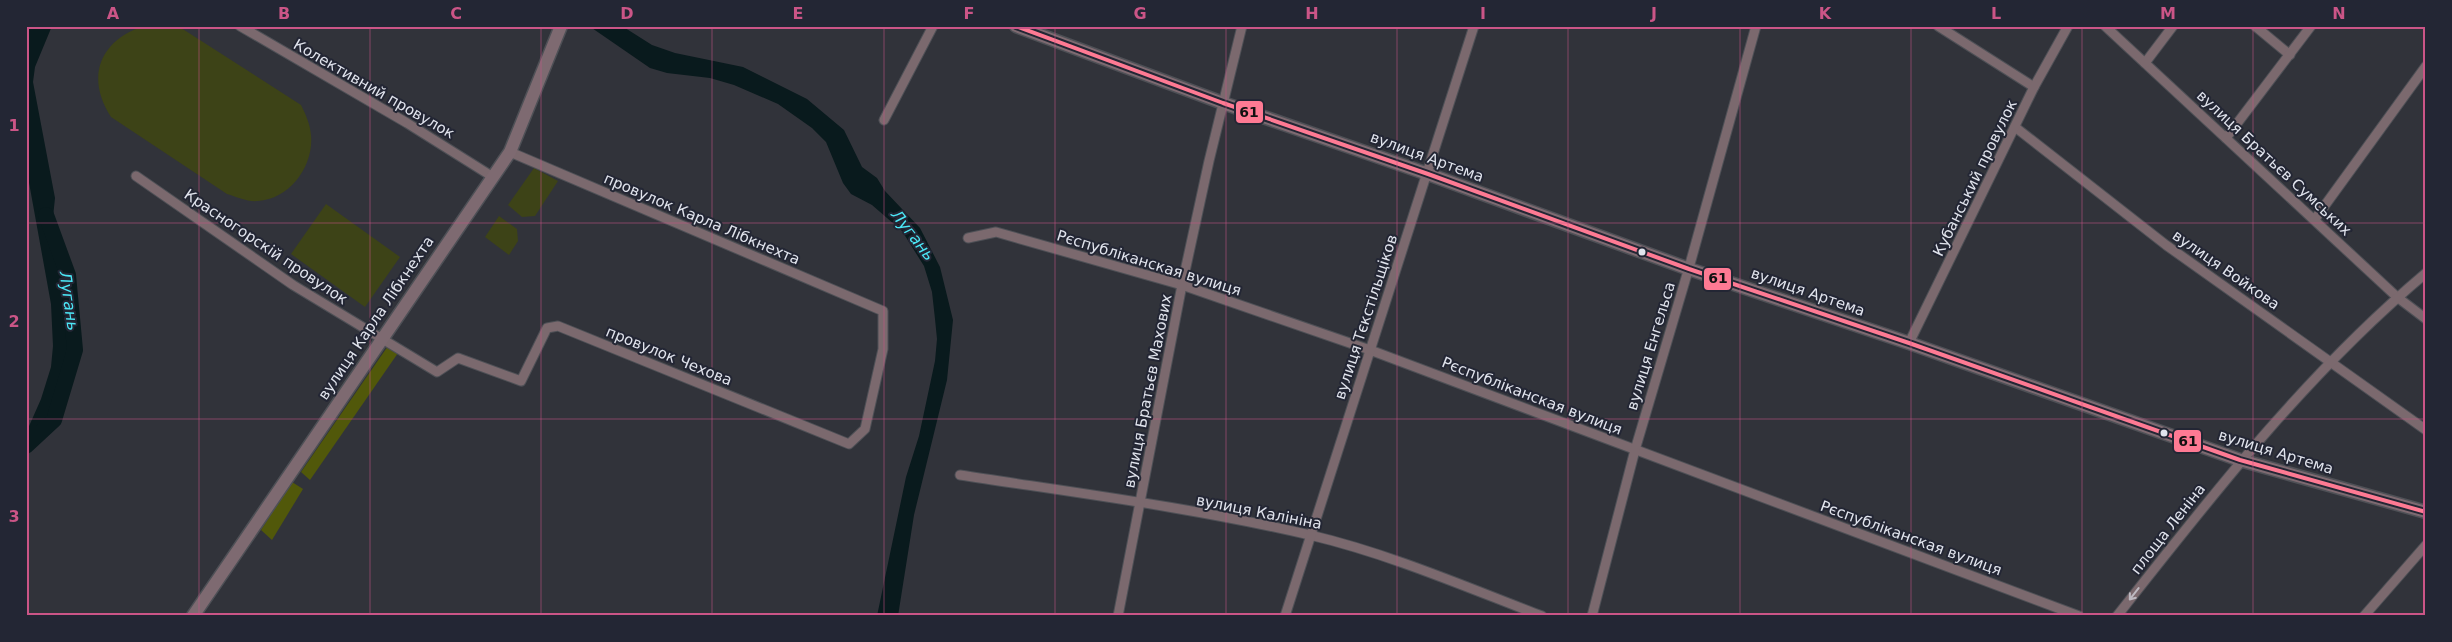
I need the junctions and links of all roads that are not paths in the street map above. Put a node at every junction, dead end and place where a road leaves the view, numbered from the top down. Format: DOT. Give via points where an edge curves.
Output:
graph roads {
  1 [pos="240,26"];
  2 [pos="561,26"];
  3 [pos="933,26"];
  4 [pos="1016,26"];
  5 [pos="1242,26"];
  6 [pos="1474,26"];
  7 [pos="1756,26"];
  8 [pos="1938,26"];
  9 [pos="2068,26"];
  10 [pos="2105,26"];
  11 [pos="2173,26"];
  12 [pos="2255,26"];
  13 [pos="2311,26"];
  14 [pos="2290,55"];
  15 [pos="2145,63"];
  16 [pos="2426,66"];
  17 [pos="2034,87"];
  18 [pos="1223,103"];
  19 [pos="884,120"];
  20 [pos="2015,127"];
  21 [pos="2226,138"];
  22 [pos="510,152"];
  23 [pos="1428,174"];
  24 [pos="136,176"];
  25 [pos="493,177"];
  26 [pos="2315,219"];
  27 [pos="968,238"];
  28 [pos="1689,268"];
  29 [pos="2426,273"];
  30 [pos="1182,285"];
  31 [pos="2397,297"];
  32 [pos="883,310"];
  33 [pos="2426,319"];
  34 [pos="381,339"];
  35 [pos="1909,343"];
  36 [pos="1370,350"];
  37 [pos="2330,360"];
  38 [pos="2426,430"];
  39 [pos="1634,450"];
  40 [pos="2240,460"];
  41 [pos="960,476"];
  42 [pos="1140,503"];
  43 [pos="2426,512"];
  44 [pos="1310,535"];
  45 [pos="2426,545"];
  46 [pos="2366,615"];
  47 [pos="193,616"];
  48 [pos="1118,616"];
  49 [pos="1285,616"];
  50 [pos="1542,616"];
  51 [pos="1592,616"];
  52 [pos="2079,616"];
  53 [pos="2117,616"];
  1 -- 25 [label="street, Колективний провулок"];
  2 -- 22 [label="street, вулиця Карла Лібкнехта"];
  3 -- 19 [label="street"];
  4 -- 18 [label="street, вулиця Артема"];
  5 -- 18 [label="street, вулиця Братьєв Махових"];
  6 -- 23 [label="street, вулиця Тєкстільщіков"];
  7 -- 28 [label="street, вулиця Енгельса"];
  8 -- 17 [label="street"];
  9 -- 17 [label="street, Кубанський провулок"];
  10 -- 15 [label="street, вулиця Братьєв Сумських"];
  11 -- 15 [label="street"];
  12 -- 14 [label="street"];
  13 -- 14 [label="street"];
  14 -- 21 [label="street"];
  15 -- 21 [label="street, вулиця Братьєв Сумських"];
  16 -- 26 [label="street"];
  17 -- 20 [label="street, Кубанський провулок"];
  18 -- 23 [label="street, вулиця Артема"];
  18 -- 30 [label="street, вулиця Братьєв Махових"];
  20 -- 35 [label="street, Кубанський провулок"];
  20 -- 37 [label="street, вулиця Войкова" via="2166,245"];
  21 -- 26 [label="street, вулиця Братьєв Сумських"];
  22 -- 25 [label="street, вулиця Карла Лібкнехта"];
  22 -- 32 [label="street, провулок Карла Лібкнехта"];
  23 -- 28 [label="street, вулиця Артема"];
  23 -- 36 [label="street, вулиця Тєкстільщіков"];
  24 -- 34 [label="street, Красногорскій провулок" via="293,285"];
  25 -- 34 [label="street, вулиця Карла Лібкнехта"];
  26 -- 31 [label="street, вулиця Братьєв Сумських"];
  27 -- 30 [label="street, Рєспубліканская вулиця" via="996,232"];
  28 -- 35 [label="street, вулиця Артема"];
  28 -- 39 [label="street, вулиця Енгельса"];
  29 -- 31 [label="street, площа Леніна"];
  30 -- 36 [label="street, Рєспубліканская вулиця"];
  30 -- 42 [label="street, вулиця Братьєв Махових"];
  31 -- 33 [label="street, вулиця Братьєв Сумських"];
  31 -- 37 [label="street, площа Леніна"];
  32 -- 34 [label="street, провулок Чехова" via="882,348 866,428 849,444 558,326 547,328 521,381 458,358 437,372"];
  34 -- 47 [label="street, вулиця Карла Лібкнехта"];
  35 -- 40 [label="street, вулиця Артема"];
  36 -- 39 [label="street, Рєспубліканская вулиця"];
  36 -- 44 [label="street, вулиця Тєкстільщіков"];
  37 -- 38 [label="street, вулиця Войкова"];
  37 -- 40 [label="street, площа Леніна"];
  39 -- 51 [label="street, вулиця Енгельса"];
  39 -- 52 [label="street, Рєспубліканская вулиця"];
  40 -- 43 [label="street, вулиця Артема"];
  40 -- 53 [label="street, площа Леніна, one-way"];
  41 -- 42 [label="street, вулиця Калініна"];
  42 -- 44 [label="street, вулиця Калініна"];
  42 -- 48 [label="street, вулиця Братьєв Махових"];
  44 -- 49 [label="street, вулиця Тєкстільщіков"];
  44 -- 50 [label="street, вулиця Калініна" via="1373,553"];
  45 -- 46 [label="street"];
}
